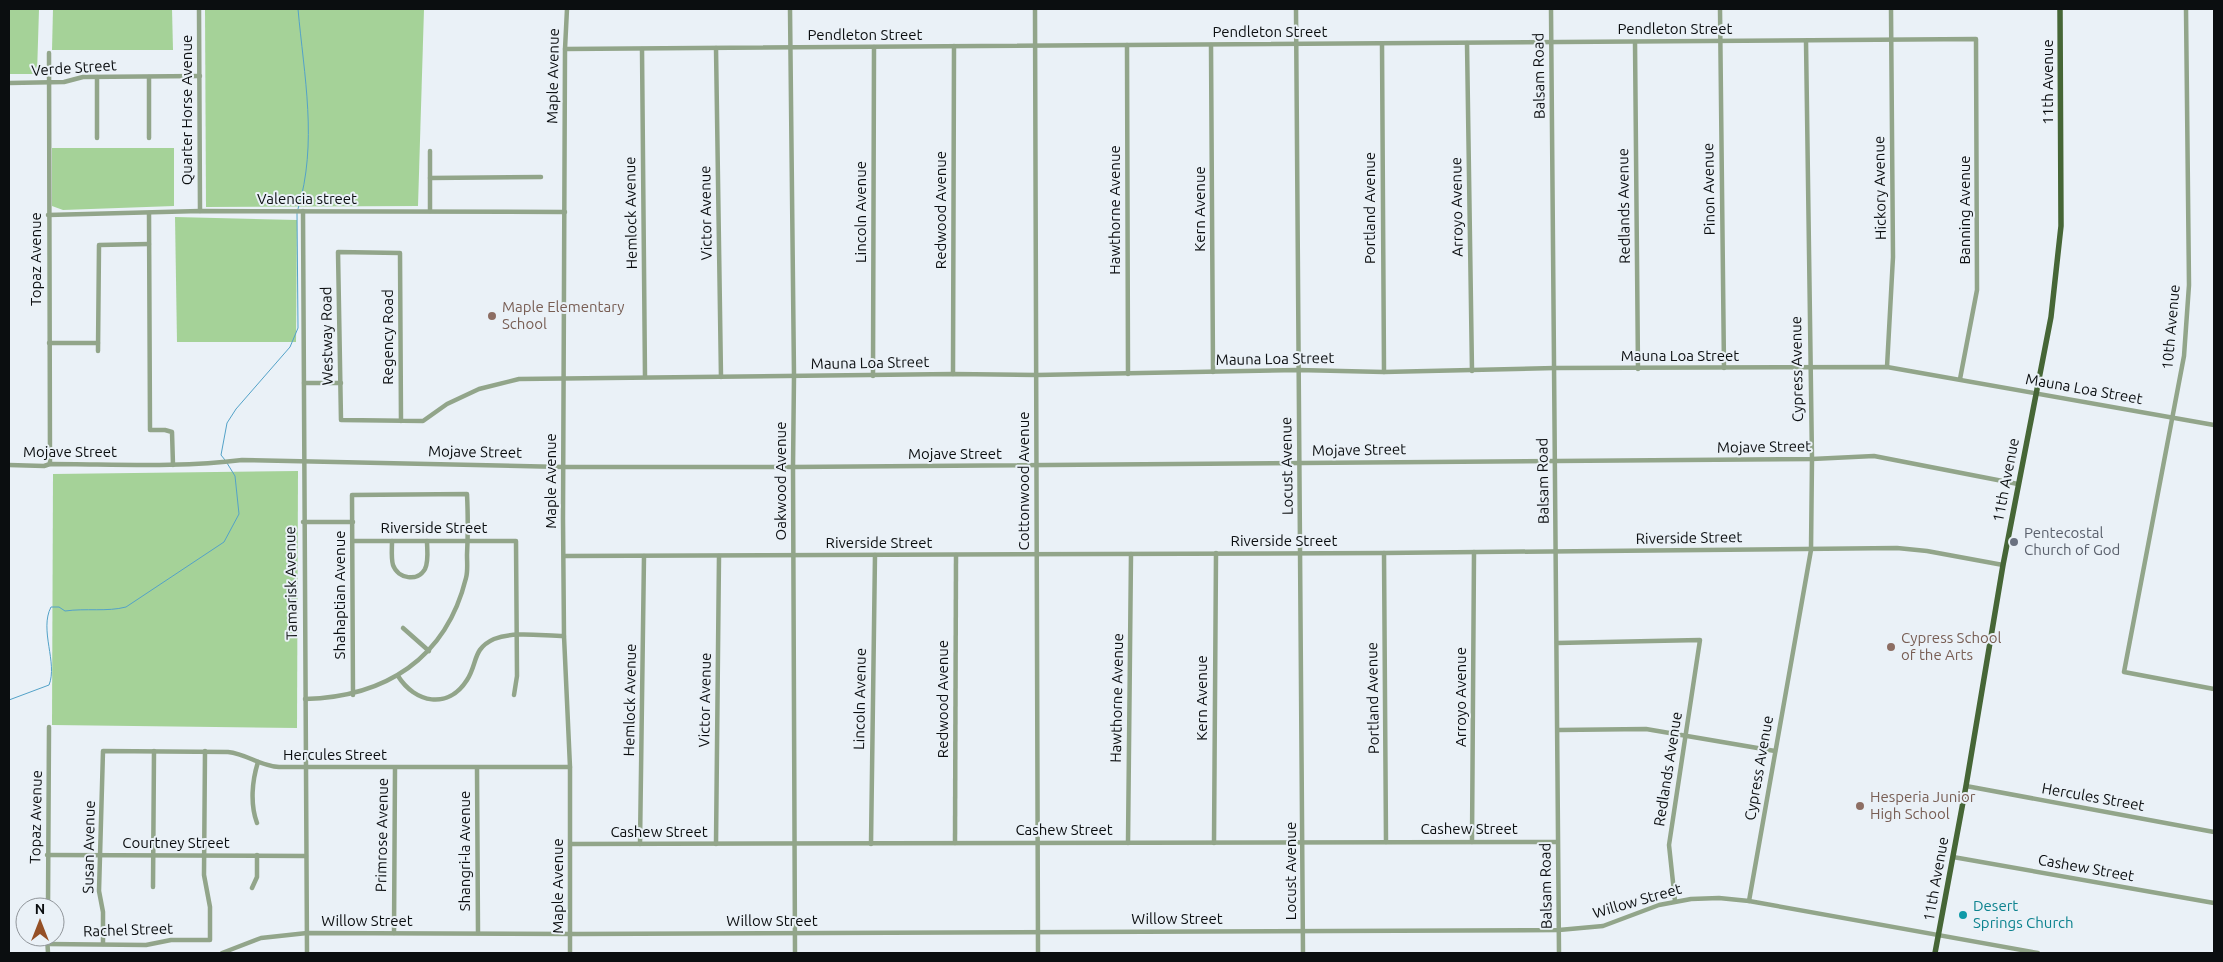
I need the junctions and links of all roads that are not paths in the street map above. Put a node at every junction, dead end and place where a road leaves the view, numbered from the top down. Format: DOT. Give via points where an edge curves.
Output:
graph roads {
  1 [pos="199,9"];
  2 [pos="567,9"];
  3 [pos="790,9"];
  4 [pos="1034,9"];
  5 [pos="1296,9"];
  6 [pos="1551,9"];
  7 [pos="1720,9"];
  8 [pos="1891,9"];
  9 [pos="2060,9"];
  10 [pos="2186,9"];
  11 [pos="1976,39"];
  12 [pos="1891,40"];
  13 [pos="1720,41"];
  14 [pos="1806,41"];
  15 [pos="1551,42"];
  16 [pos="1635,42"];
  17 [pos="1467,43"];
  18 [pos="1296,44"];
  19 [pos="1382,44"];
  20 [pos="1127,45"];
  21 [pos="1211,45"];
  22 [pos="954,46"];
  23 [pos="1035,46"];
  24 [pos="874,47"];
  25 [pos="716,48"];
  26 [pos="790,48"];
  27 [pos="564,49"];
  28 [pos="642,49"];
  29 [pos="48,53"];
  30 [pos="200,76"];
  31 [pos="97,77"];
  32 [pos="149,77"];
  33 [pos="9,83"];
  34 [pos="48,83"];
  35 [pos="97,138"];
  36 [pos="149,138"];
  37 [pos="430,152"];
  38 [pos="541,177"];
  39 [pos="430,178"];
  40 [pos="200,211"];
  41 [pos="430,211"];
  42 [pos="303,212"];
  43 [pos="565,212"];
  44 [pos="149,213"];
  45 [pos="48,215"];
  46 [pos="149,244"];
  47 [pos="400,253"];
  48 [pos="49,343"];
  49 [pos="98,343"];
  50 [pos="98,351"];
  51 [pos="1887,367"];
  52 [pos="1555,368"];
  53 [pos="1724,368"];
  54 [pos="1810,368"];
  55 [pos="1638,369"];
  56 [pos="1298,370"];
  57 [pos="1472,371"];
  58 [pos="1214,372"];
  59 [pos="1384,372"];
  60 [pos="954,374"];
  61 [pos="1128,374"];
  62 [pos="1037,375"];
  63 [pos="794,376"];
  64 [pos="873,376"];
  65 [pos="645,377"];
  66 [pos="721,377"];
  67 [pos="564,378"];
  68 [pos="1960,379"];
  69 [pos="304,382"];
  70 [pos="340,382"];
  71 [pos="2035,394"];
  72 [pos="2171,417"];
  73 [pos="340,420"];
  74 [pos="401,421"];
  75 [pos="2214,425"];
  76 [pos="1812,459"];
  77 [pos="303,460"];
  78 [pos="1554,461"];
  79 [pos="1300,463"];
  80 [pos="50,464"];
  81 [pos="9,465"];
  82 [pos="173,465"];
  83 [pos="1037,466"];
  84 [pos="563,467"];
  85 [pos="793,467"];
  86 [pos="2018,484"];
  87 [pos="303,522"];
  88 [pos="353,522"];
  89 [pos="468,540"];
  90 [pos="353,541"];
  91 [pos="392,541"];
  92 [pos="427,541"];
  93 [pos="1811,550"];
  94 [pos="1474,552"];
  95 [pos="1557,552"];
  96 [pos="1216,553"];
  97 [pos="1301,553"];
  98 [pos="1384,553"];
  99 [pos="1131,554"];
  100 [pos="875,555"];
  101 [pos="956,555"];
  102 [pos="1037,555"];
  103 [pos="565,556"];
  104 [pos="644,556"];
  105 [pos="719,556"];
  106 [pos="793,556"];
  107 [pos="2003,565"];
  108 [pos="403,628"];
  109 [pos="516,636"];
  110 [pos="564,636"];
  111 [pos="1556,643"];
  112 [pos="429,651"];
  113 [pos="398,676"];
  114 [pos="2214,689"];
  115 [pos="353,695"];
  116 [pos="514,695"];
  117 [pos="305,699"];
  118 [pos="49,727"];
  119 [pos="1558,730"];
  120 [pos="1686,737"];
  121 [pos="103,751"];
  122 [pos="154,751"];
  123 [pos="1775,751"];
  124 [pos="205,752"];
  125 [pos="258,762"];
  126 [pos="305,766"];
  127 [pos="570,767"];
  128 [pos="396,768"];
  129 [pos="476,768"];
  130 [pos="1966,786"];
  131 [pos="257,823"];
  132 [pos="2214,832"];
  133 [pos="1214,842"];
  134 [pos="1304,842"];
  135 [pos="1386,842"];
  136 [pos="1472,842"];
  137 [pos="1557,842"];
  138 [pos="954,843"];
  139 [pos="1038,843"];
  140 [pos="1128,843"];
  141 [pos="571,844"];
  142 [pos="640,844"];
  143 [pos="716,844"];
  144 [pos="795,844"];
  145 [pos="871,844"];
  146 [pos="47,855"];
  147 [pos="100,855"];
  148 [pos="153,855"];
  149 [pos="204,855"];
  150 [pos="257,856"];
  151 [pos="306,856"];
  152 [pos="1953,857"];
  153 [pos="153,887"];
  154 [pos="252,888"];
  155 [pos="48,897"];
  156 [pos="1675,901"];
  157 [pos="1749,901"];
  158 [pos="2214,903"];
  159 [pos="1304,930"];
  160 [pos="1559,930"];
  161 [pos="1038,932"];
  162 [pos="307,933"];
  163 [pos="394,933"];
  164 [pos="478,933"];
  165 [pos="795,933"];
  166 [pos="570,934"];
  167 [pos="1939,936"];
  168 [pos="65,944"];
  169 [pos="103,944"];
  170 [pos="222,953"];
  171 [pos="307,953"];
  172 [pos="570,953"];
  173 [pos="795,953"];
  174 [pos="1038,953"];
  175 [pos="1304,953"];
  176 [pos="1559,953"];
  177 [pos="1936,953"];
  178 [pos="2038,953"];
  1 -- 30 [label="street, Quarter Horse Avenue"];
  2 -- 27 [label="street, Maple Avenue"];
  3 -- 26 [label="street, Oakwood Avenue"];
  4 -- 23 [label="street, Cottonwood Avenue"];
  5 -- 18 [label="street, Locust Avenue"];
  6 -- 15 [label="street, Balsam Road"];
  7 -- 13 [label="street, Pinon Avenue"];
  8 -- 12 [label="street, Hickory Avenue"];
  9 -- 71 [label="main road, 11th Avenue" via="2062,226 2051,317"];
  10 -- 72 [label="street, 10th Avenue" via="2189,286 2184,356"];
  11 -- 12 [label="street, Pendleton Street"];
  11 -- 68 [label="street, Banning Avenue" via="1977,290"];
  12 -- 14 [label="street, Pendleton Street"];
  12 -- 51 [label="street, Hickory Avenue" via="1893,257"];
  13 -- 14 [label="street, Pendleton Street"];
  13 -- 16 [label="street, Pendleton Street"];
  13 -- 53 [label="street, Pinon Avenue"];
  14 -- 54 [label="street, Cypress Avenue"];
  15 -- 16 [label="street, Pendleton Street"];
  15 -- 17 [label="street, Pendleton Street"];
  15 -- 52 [label="street, Balsam Road"];
  16 -- 55 [label="street, Redlands Avenue"];
  17 -- 19 [label="street, Pendleton Street"];
  17 -- 57 [label="street, Arroyo Avenue"];
  18 -- 19 [label="street, Pendleton Street"];
  18 -- 21 [label="street, Pendleton Street"];
  18 -- 56 [label="street, Locust Avenue"];
  19 -- 59 [label="street, Portland Avenue"];
  20 -- 21 [label="street, Pendleton Street"];
  20 -- 23 [label="street, Pendleton Street"];
  20 -- 61 [label="street, Hawthorne Avenue"];
  21 -- 58 [label="street, Kern Avenue"];
  22 -- 23 [label="street, Pendleton Street"];
  22 -- 24 [label="street, Pendleton Street"];
  22 -- 60 [label="street, Redwood Avenue"];
  23 -- 62 [label="street, Cottonwood Avenue"];
  24 -- 26 [label="street, Pendleton Street"];
  24 -- 64 [label="street, Lincoln Avenue"];
  25 -- 26 [label="street, Pendleton Street"];
  25 -- 28 [label="street, Pendleton Street"];
  25 -- 66 [label="street, Victor Avenue"];
  26 -- 63 [label="street, Oakwood Avenue"];
  27 -- 28 [label="street, Pendleton Street"];
  27 -- 43 [label="street, Maple Avenue"];
  28 -- 65 [label="street, Hemlock Avenue"];
  29 -- 34 [label="street, Topaz Avenue"];
  30 -- 32 [label="street, Verde Street"];
  30 -- 40 [label="street, Quarter Horse Avenue"];
  31 -- 32 [label="street, Verde Street"];
  31 -- 34 [label="street, Verde Street"];
  31 -- 35 [label="street"];
  32 -- 36 [label="street"];
  33 -- 34 [label="street, Verde Street"];
  34 -- 45 [label="street, Topaz Avenue"];
  37 -- 39 [label="street"];
  38 -- 39 [label="street"];
  39 -- 41 [label="street"];
  40 -- 42 [label="street, Valencia street"];
  40 -- 44 [label="street, Valencia street"];
  41 -- 42 [label="street, Valencia street"];
  41 -- 43 [label="street, Valencia street"];
  42 -- 69 [label="street, Tamarisk Avenue"];
  43 -- 67 [label="street, Maple Avenue"];
  44 -- 45 [label="street, Valencia street"];
  44 -- 46 [label="street"];
  45 -- 48 [label="street, Topaz Avenue"];
  46 -- 49 [label="street" via="99,245"];
  46 -- 82 [label="street" via="150,430 172,432"];
  47 -- 70 [label="street, Westway Road" via="338,252"];
  47 -- 74 [label="street, Regency Road"];
  48 -- 49 [label="street"];
  48 -- 80 [label="street, Topaz Avenue"];
  49 -- 50 [label="street"];
  51 -- 54 [label="street, Mauna Loa Street"];
  51 -- 68 [label="street, Mauna Loa Street"];
  52 -- 55 [label="street, Mauna Loa Street"];
  52 -- 57 [label="street, Mauna Loa Street"];
  52 -- 78 [label="street, Balsam Road"];
  53 -- 54 [label="street, Mauna Loa Street"];
  53 -- 55 [label="street, Mauna Loa Street"];
  54 -- 76 [label="street, Cypress Avenue"];
  56 -- 58 [label="street, Mauna Loa Street"];
  56 -- 59 [label="street, Mauna Loa Street"];
  56 -- 79 [label="street, Locust Avenue"];
  57 -- 59 [label="street, Mauna Loa Street"];
  58 -- 61 [label="street, Mauna Loa Street"];
  60 -- 62 [label="street, Mauna Loa Street"];
  60 -- 64 [label="street, Mauna Loa Street"];
  61 -- 62 [label="street, Mauna Loa Street"];
  62 -- 83 [label="street, Cottonwood Avenue"];
  63 -- 64 [label="street, Mauna Loa Street"];
  63 -- 66 [label="street, Mauna Loa Street"];
  63 -- 85 [label="street, Oakwood Avenue"];
  65 -- 66 [label="street, Mauna Loa Street"];
  65 -- 67 [label="street, Mauna Loa Street"];
  67 -- 74 [label="street, Mauna Loa Street" via="503,382 447,404 423,421"];
  67 -- 84 [label="street, Maple Avenue"];
  68 -- 71 [label="street, Mauna Loa Street"];
  69 -- 70 [label="street"];
  69 -- 77 [label="street, Tamarisk Avenue"];
  70 -- 73 [label="street, Westway Road"];
  71 -- 72 [label="street, Mauna Loa Street"];
  71 -- 86 [label="main road, 11th Avenue"];
  72 -- 75 [label="street, Mauna Loa Street"];
  72 -- 114 [label="street, 10th Avenue" via="2124,672"];
  73 -- 74 [label="street, Mauna Loa Street"];
  76 -- 78 [label="street, Mojave Street"];
  76 -- 86 [label="street, Mojave Street" via="1874,456"];
  76 -- 93 [label="street, Cypress Avenue"];
  77 -- 82 [label="street, Mojave Street"];
  77 -- 84 [label="street, Mojave Street"];
  77 -- 87 [label="street, Tamarisk Avenue"];
  78 -- 79 [label="street, Mojave Street"];
  78 -- 95 [label="street, Balsam Road"];
  79 -- 83 [label="street, Mojave Street"];
  79 -- 97 [label="street, Locust Avenue"];
  80 -- 81 [label="street, Mojave Street"];
  80 -- 82 [label="street, Mojave Street"];
  83 -- 85 [label="street, Mojave Street"];
  83 -- 102 [label="street, Cottonwood Avenue"];
  84 -- 85 [label="street, Mojave Street"];
  84 -- 103 [label="street, Maple Avenue"];
  85 -- 106 [label="street, Oakwood Avenue"];
  86 -- 107 [label="main road, 11th Avenue"];
  87 -- 88 [label="street"];
  87 -- 117 [label="street, Tamarisk Avenue"];
  88 -- 89 [label="street, Shahaptian Avenue" via="352,495 467,494"];
  88 -- 90 [label="street, Shahaptian Avenue"];
  89 -- 92 [label="street, Riverside Street"];
  89 -- 109 [label="street, Riverside Street" via="516,541"];
  89 -- 112 [label="street" via="467,577 451,619"];
  90 -- 91 [label="street, Riverside Street"];
  90 -- 115 [label="street, Shahaptian Avenue"];
  91 -- 92 [label="street, Riverside Street"];
  91 -- 92 [label="street" via="394,568 403,576 410,577 420,575 426,568"];
  93 -- 95 [label="street, Riverside Street"];
  93 -- 107 [label="street, Riverside Street" via="1897,548"];
  93 -- 123 [label="street, Cypress Avenue"];
  94 -- 95 [label="street, Riverside Street"];
  94 -- 98 [label="street, Riverside Street"];
  94 -- 136 [label="street, Arroyo Avenue"];
  95 -- 111 [label="street, Balsam Road"];
  96 -- 97 [label="street, Riverside Street"];
  96 -- 99 [label="street, Riverside Street"];
  96 -- 133 [label="street, Kern Avenue"];
  97 -- 98 [label="street, Riverside Street"];
  97 -- 134 [label="street, Locust Avenue"];
  98 -- 135 [label="street, Portland Avenue"];
  99 -- 102 [label="street, Riverside Street"];
  99 -- 140 [label="street, Hawthorne Avenue"];
  100 -- 101 [label="street, Riverside Street"];
  100 -- 106 [label="street, Riverside Street"];
  100 -- 145 [label="street, Lincoln Avenue"];
  101 -- 102 [label="street, Riverside Street"];
  101 -- 138 [label="street, Redwood Avenue"];
  102 -- 139 [label="street, Cottonwood Avenue"];
  103 -- 104 [label="street, Riverside Street"];
  103 -- 110 [label="street, Maple Avenue"];
  104 -- 105 [label="street, Riverside Street"];
  104 -- 142 [label="street, Hemlock Avenue"];
  105 -- 106 [label="street, Riverside Street"];
  105 -- 143 [label="street, Victor Avenue"];
  106 -- 144 [label="street, Oakwood Avenue"];
  107 -- 130 [label="main road, 11th Avenue"];
  108 -- 112 [label="street"];
  109 -- 110 [label="street"];
  109 -- 113 [label="street" via="494,640 482,647 468,679 450,696 434,700 414,694"];
  109 -- 116 [label="street" via="518,676"];
  110 -- 127 [label="street, Maple Avenue"];
  111 -- 119 [label="street, Balsam Road"];
  111 -- 120 [label="street, Redlands Avenue" via="1700,640"];
  112 -- 113 [label="street"];
  113 -- 115 [label="street"];
  115 -- 117 [label="street"];
  117 -- 126 [label="street, Tamarisk Avenue"];
  118 -- 146 [label="street, Topaz Avenue" via="50,827"];
  119 -- 120 [label="street" via="1646,729"];
  119 -- 137 [label="street, Balsam Road"];
  120 -- 123 [label="street"];
  120 -- 156 [label="street, Redlands Avenue" via="1669,845"];
  121 -- 122 [label="street, Hercules Street"];
  121 -- 147 [label="street, Susan Avenue"];
  122 -- 124 [label="street, Hercules Street"];
  122 -- 148 [label="street"];
  123 -- 157 [label="street, Cypress Avenue"];
  124 -- 125 [label="street, Hercules Street" via="237,753"];
  124 -- 149 [label="street"];
  125 -- 126 [label="street, Hercules Street" via="268,766"];
  125 -- 131 [label="street" via="253,813"];
  126 -- 128 [label="street, Hercules Street"];
  126 -- 151 [label="street, Tamarisk Avenue"];
  127 -- 129 [label="street, Hercules Street"];
  127 -- 141 [label="street, Maple Avenue"];
  128 -- 129 [label="street, Hercules Street"];
  128 -- 163 [label="street, Primrose Avenue"];
  129 -- 164 [label="street, Shangri-la Avenue"];
  130 -- 132 [label="street, Hercules Street"];
  130 -- 152 [label="main road, 11th Avenue"];
  133 -- 134 [label="street, Cashew Street"];
  133 -- 140 [label="street, Cashew Street"];
  134 -- 135 [label="street, Cashew Street"];
  134 -- 159 [label="street, Locust Avenue"];
  135 -- 136 [label="street, Cashew Street"];
  136 -- 137 [label="street, Cashew Street"];
  137 -- 160 [label="street, Balsam Road"];
  138 -- 139 [label="street, Cashew Street"];
  138 -- 145 [label="street, Cashew Street"];
  139 -- 140 [label="street, Cashew Street"];
  139 -- 161 [label="street, Cottonwood Avenue"];
  141 -- 142 [label="street, Cashew Street"];
  141 -- 166 [label="street, Maple Avenue"];
  142 -- 143 [label="street, Cashew Street"];
  143 -- 144 [label="street, Cashew Street"];
  144 -- 145 [label="street, Cashew Street"];
  144 -- 165 [label="street, Oakwood Avenue"];
  146 -- 147 [label="street, Courtney Street"];
  146 -- 155 [label="street, Topaz Avenue"];
  147 -- 148 [label="street, Courtney Street"];
  147 -- 169 [label="street, Susan Avenue"];
  148 -- 149 [label="street, Courtney Street"];
  148 -- 153 [label="street"];
  149 -- 150 [label="street, Courtney Street"];
  149 -- 169 [label="street, Rachel Street" via="210,940"];
  150 -- 151 [label="street, Courtney Street"];
  150 -- 154 [label="street" via="257,877"];
  151 -- 162 [label="street, Tamarisk Avenue"];
  152 -- 158 [label="street, Cashew Street"];
  152 -- 167 [label="main road, 11th Avenue"];
  156 -- 157 [label="street, Willow Street" via="1707,897"];
  156 -- 160 [label="street, Willow Street" via="1603,926"];
  157 -- 167 [label="street, Willow Street"];
  159 -- 160 [label="street, Willow Street"];
  159 -- 161 [label="street, Willow Street"];
  159 -- 175 [label="street, Locust Avenue"];
  160 -- 176 [label="street, Balsam Road"];
  161 -- 165 [label="street, Willow Street"];
  161 -- 174 [label="street, Cottonwood Avenue"];
  162 -- 163 [label="street, Willow Street"];
  162 -- 170 [label="street, Willow Street" via="261,938"];
  162 -- 171 [label="street, Tamarisk Avenue"];
  163 -- 164 [label="street, Willow Street"];
  164 -- 166 [label="street, Willow Street"];
  165 -- 166 [label="street, Willow Street"];
  165 -- 173 [label="street, Oakwood Avenue"];
  166 -- 172 [label="street, Maple Avenue"];
  167 -- 177 [label="main road, 11th Avenue"];
  167 -- 178 [label="street, Willow Street"];
  168 -- 169 [label="street, Rachel Street"];
}
